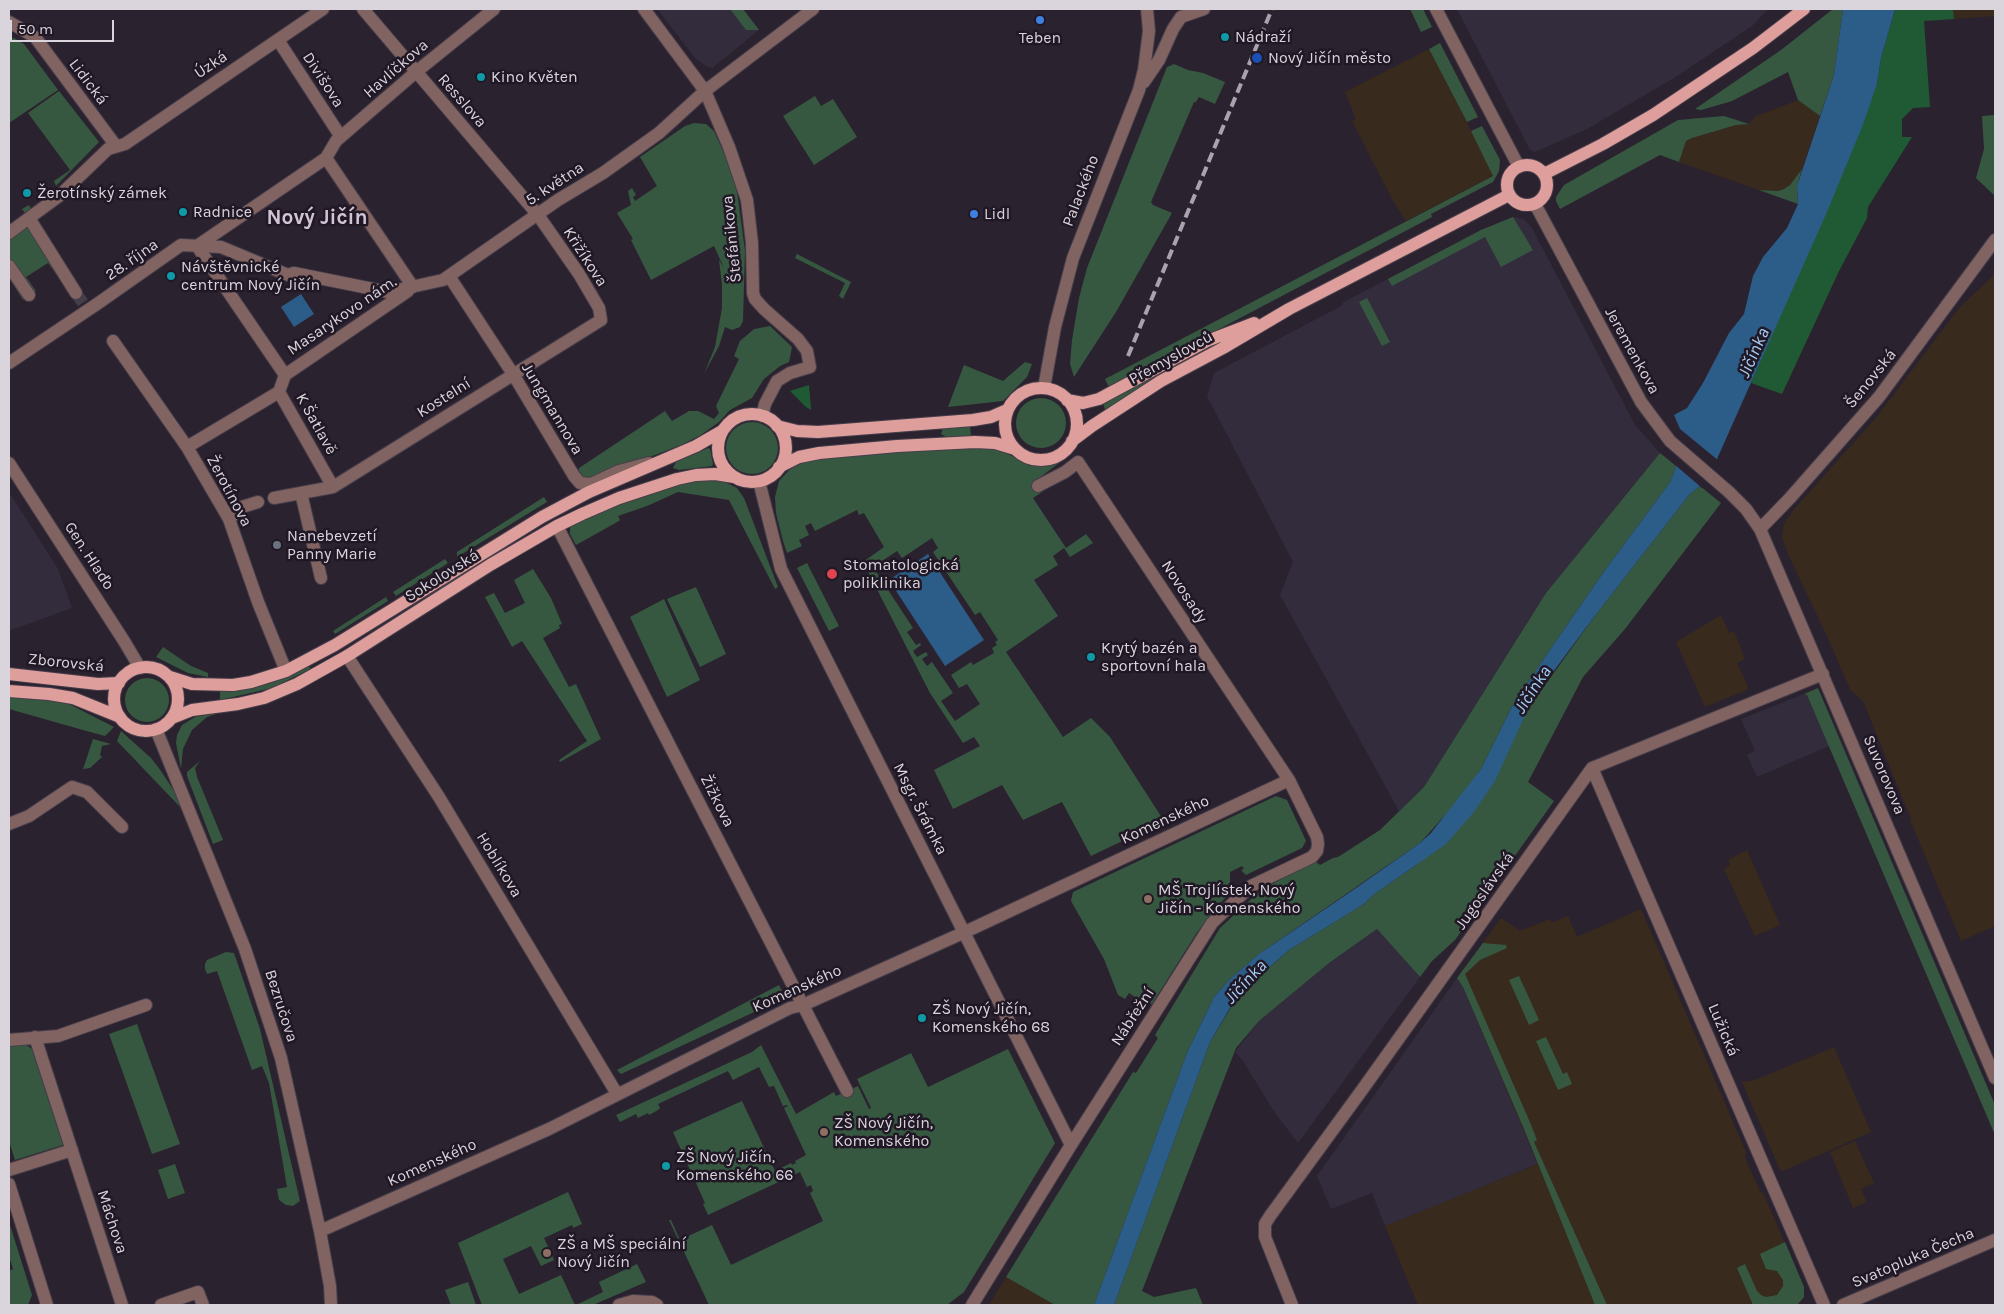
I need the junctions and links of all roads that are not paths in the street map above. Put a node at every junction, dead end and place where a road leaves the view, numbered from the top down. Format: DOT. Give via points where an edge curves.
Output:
graph roads {
  1 [pos="323,9"];
  2 [pos="363,9"];
  3 [pos="494,9"];
  4 [pos="644,9"];
  5 [pos="813,9"];
  6 [pos="1141,9"];
  7 [pos="1148,9"];
  8 [pos="1204,9"];
  9 [pos="1436,9"];
  10 [pos="1804,9"];
  11 [pos="9,22"];
  12 [pos="1149,25"];
  13 [pos="278,40"];
  14 [pos="416,72"];
  15 [pos="1139,90"];
  16 [pos="705,91"];
  17 [pos="341,137"];
  18 [pos="116,146"];
  19 [pos="326,158"];
  20 [pos="1519,167"];
  21 [pos="1544,174"];
  22 [pos="1509,195"];
  23 [pos="1536,204"];
  24 [pos="538,215"];
  25 [pos="29,218"];
  26 [pos="9,233"];
  27 [pos="1995,240"];
  28 [pos="197,246"];
  29 [pos="9,266"];
  30 [pos="449,276"];
  31 [pos="413,287"];
  32 [pos="29,296"];
  33 [pos="82,302"];
  34 [pos="1289,309"];
  35 [pos="601,320"];
  36 [pos="113,341"];
  37 [pos="9,363"];
  38 [pos="513,374"];
  39 [pos="285,375"];
  40 [pos="1044,388"];
  41 [pos="279,392"];
  42 [pos="1067,400"];
  43 [pos="1007,410"];
  44 [pos="762,416"];
  45 [pos="777,426"];
  46 [pos="722,431"];
  47 [pos="1072,441"];
  48 [pos="187,448"];
  49 [pos="1014,449"];
  50 [pos="663,460"];
  51 [pos="9,463"];
  52 [pos="779,467"];
  53 [pos="734,477"];
  54 [pos="759,481"];
  55 [pos="1038,486"];
  56 [pos="333,487"];
  57 [pos="1730,492"];
  58 [pos="301,493"];
  59 [pos="274,498"];
  60 [pos="258,502"];
  61 [pos="229,519"];
  62 [pos="557,526"];
  63 [pos="1760,529"];
  64 [pos="321,578"];
  65 [pos="347,656"];
  66 [pos="140,668"];
  67 [pos="286,671"];
  68 [pos="9,674"];
  69 [pos="1823,674"];
  70 [pos="170,678"];
  71 [pos="120,683"];
  72 [pos="9,691"];
  73 [pos="120,717"];
  74 [pos="172,718"];
  75 [pos="156,730"];
  76 [pos="1592,768"];
  77 [pos="1289,780"];
  78 [pos="9,824"];
  79 [pos="122,827"];
  80 [pos="965,932"];
  81 [pos="146,1004"];
  82 [pos="803,1005"];
  83 [pos="35,1038"];
  84 [pos="9,1040"];
  85 [pos="1995,1078"];
  86 [pos="847,1091"];
  87 [pos="617,1094"];
  88 [pos="1071,1145"];
  89 [pos="72,1150"];
  90 [pos="9,1170"];
  91 [pos="9,1184"];
  92 [pos="320,1231"];
  93 [pos="1995,1240"];
  94 [pos="47,1305"];
  95 [pos="122,1305"];
  96 [pos="161,1305"];
  97 [pos="203,1305"];
  98 [pos="331,1305"];
  99 [pos="619,1305"];
  100 [pos="657,1305"];
  101 [pos="972,1305"];
  102 [pos="1292,1305"];
  103 [pos="1824,1305"];
  104 [pos="1842,1305"];
  1 -- 13 [label="street, Úzká"];
  2 -- 14 [label="street, Resslova"];
  3 -- 14 [label="street, Havlíčkova"];
  4 -- 16 [label="street, Štefánikova"];
  5 -- 16 [label="street, 5. května"];
  6 -- 12 [label="street"];
  7 -- 12 [label="street, Palackého"];
  8 -- 15 [label="street" via="1181,17"];
  9 -- 20 [label="street"];
  10 -- 21 [label="main road" via="1753,48 1653,115"];
  11 -- 18 [label="street, Lidická" via="35,38"];
  12 -- 15 [label="street, Palackého" via="1147,55"];
  13 -- 17 [label="street, Divišova"];
  13 -- 18 [label="street, Úzká" via="125,144"];
  14 -- 17 [label="street, Havlíčkova"];
  14 -- 24 [label="street, Resslova"];
  15 -- 40 [label="street, Palackého" via="1073,258 1055,327"];
  16 -- 24 [label="street, 5. května" via="659,133"];
  16 -- 44 [label="street, Štefánikova" via="747,200 753,293 764,309 798,339 810,366 777,381"];
  17 -- 19 [label="street, Havlíčkova"];
  18 -- 25 [label="street" via="108,149 59,196"];
  19 -- 28 [label="street"];
  19 -- 31 [label="street, Masarykovo nám."];
  20 -- 21 [label="main road" via="1534,166"];
  20 -- 22 [label="main road" via="1509,177"];
  21 -- 23 [label="main road" via="1547,191"];
  22 -- 23 [label="main road" via="1521,205"];
  22 -- 34 [label="main road, Přemyslovců"];
  23 -- 57 [label="street, Jeremenkova" via="1641,402 1670,441"];
  24 -- 30 [label="street, 5. května"];
  24 -- 35 [label="street, Křižíkova" via="579,274"];
  25 -- 26 [label="street"];
  25 -- 33 [label="street"];
  27 -- 63 [label="street, Šenovská" via="1879,397"];
  28 -- 31 [label="street, 5. května" via="221,247 288,276 294,273 388,292"];
  28 -- 33 [label="street, 28. října" via="181,245"];
  28 -- 39 [label="street, Masarykovo nám."];
  29 -- 32 [label="street"];
  30 -- 31 [label="street, 5. května"];
  30 -- 38 [label="street, Jungmannova"];
  31 -- 39 [label="street, Masarykovo nám."];
  33 -- 37 [label="street, 28. října"];
  34 -- 42 [label="main road, Přemyslovců" via="1207,341 1099,399 1083,403"];
  34 -- 47 [label="main road, Přemyslovců" via="1146,390"];
  35 -- 38 [label="street, Kostelní"];
  36 -- 48 [label="street, Žerotínova"];
  38 -- 50 [label="street, Jungmannova" via="580,483 588,485 628,468"];
  38 -- 56 [label="street, Kostelní"];
  39 -- 41 [label="street, K Šatlavě"];
  40 -- 42 [label="main road"];
  40 -- 43 [label="main road" via="1022,392"];
  41 -- 48 [label="street"];
  41 -- 56 [label="street, K Šatlavě"];
  42 -- 47 [label="main road" via="1076,417"];
  43 -- 45 [label="main road" via="973,420 827,431 797,431"];
  43 -- 49 [label="main road" via="1004,421 1006,433"];
  44 -- 45 [label="main road"];
  44 -- 46 [label="main road" via="742,416 732,420"];
  45 -- 52 [label="main road" via="785,448"];
  46 -- 50 [label="main road, Sokolovská"];
  46 -- 53 [label="main road" via="719,456"];
  47 -- 49 [label="main road" via="1060,454 1042,460 1030,458"];
  48 -- 61 [label="street, Žerotínova"];
  49 -- 52 [label="main road" via="995,443 975,442 820,452 799,457"];
  50 -- 67 [label="main road, Sokolovská" via="542,517 335,645"];
  51 -- 66 [label="street, Gen. Hlaďo"];
  52 -- 54 [label="main road"];
  53 -- 54 [label="main road"];
  53 -- 62 [label="main road, Sokolovská" via="696,474 677,479 619,498"];
  54 -- 80 [label="street, Msgr. Šrámka" via="780,568"];
  55 -- 77 [label="street, Novosady" via="1078,462"];
  56 -- 58 [label="street, Kostelní"];
  57 -- 63 [label="street, Suvorovova"];
  58 -- 59 [label="street, Kostelní"];
  58 -- 64 [label="street"];
  60 -- 61 [label="street" via="242,507"];
  61 -- 67 [label="street, Žerotínova"];
  62 -- 65 [label="main road, Sokolovská"];
  62 -- 82 [label="street, Žižkova"];
  63 -- 69 [label="street, Suvorovova"];
  65 -- 74 [label="main road, Sokolovská" via="277,693 238,704 192,710"];
  65 -- 87 [label="street, Hoblíkova" via="439,797"];
  66 -- 70 [label="main road" via="158,670"];
  66 -- 71 [label="main road" via="126,675"];
  67 -- 70 [label="main road, Sokolovská" via="233,685 192,684"];
  68 -- 71 [label="main road, Zborovská" via="98,684"];
  69 -- 76 [label="street"];
  69 -- 85 [label="street, Suvorovova"];
  70 -- 74 [label="main road" via="178,699"];
  71 -- 73 [label="main road" via="115,697"];
  72 -- 73 [label="main road, Zborovská" via="73,698"];
  73 -- 75 [label="main road" via="136,729"];
  74 -- 75 [label="main road"];
  75 -- 92 [label="street, Bezručova" via="245,949 281,1058"];
  76 -- 102 [label="street, Jugoslávská" via="1270,1216 1265,1237"];
  76 -- 103 [label="street, Lužická"];
  77 -- 80 [label="street, Komenského"];
  77 -- 88 [label="street, Nábřežní" via="1317,836 1317,851 1307,860 1251,886 1212,924"];
  78 -- 79 [label="street" via="29,816 72,787 87,792"];
  80 -- 82 [label="street, Komenského"];
  80 -- 88 [label="street, Msgr. Šrámka"];
  81 -- 83 [label="street" via="58,1036"];
  82 -- 86 [label="street, Žižkova"];
  82 -- 87 [label="street, Komenského" via="790,1008"];
  83 -- 84 [label="street"];
  83 -- 89 [label="street, Máchova"];
  87 -- 92 [label="street, Komenského" via="549,1129"];
  88 -- 101 [label="street, Nábřežní"];
  89 -- 90 [label="street"];
  89 -- 95 [label="street, Máchova"];
  91 -- 94 [label="street"];
  92 -- 98 [label="street, Bezručova"];
  93 -- 104 [label="street, Svatopluka Čecha"];
  96 -- 97 [label="street" via="198,1292"];
  99 -- 100 [label="street" via="633,1301"];
}
